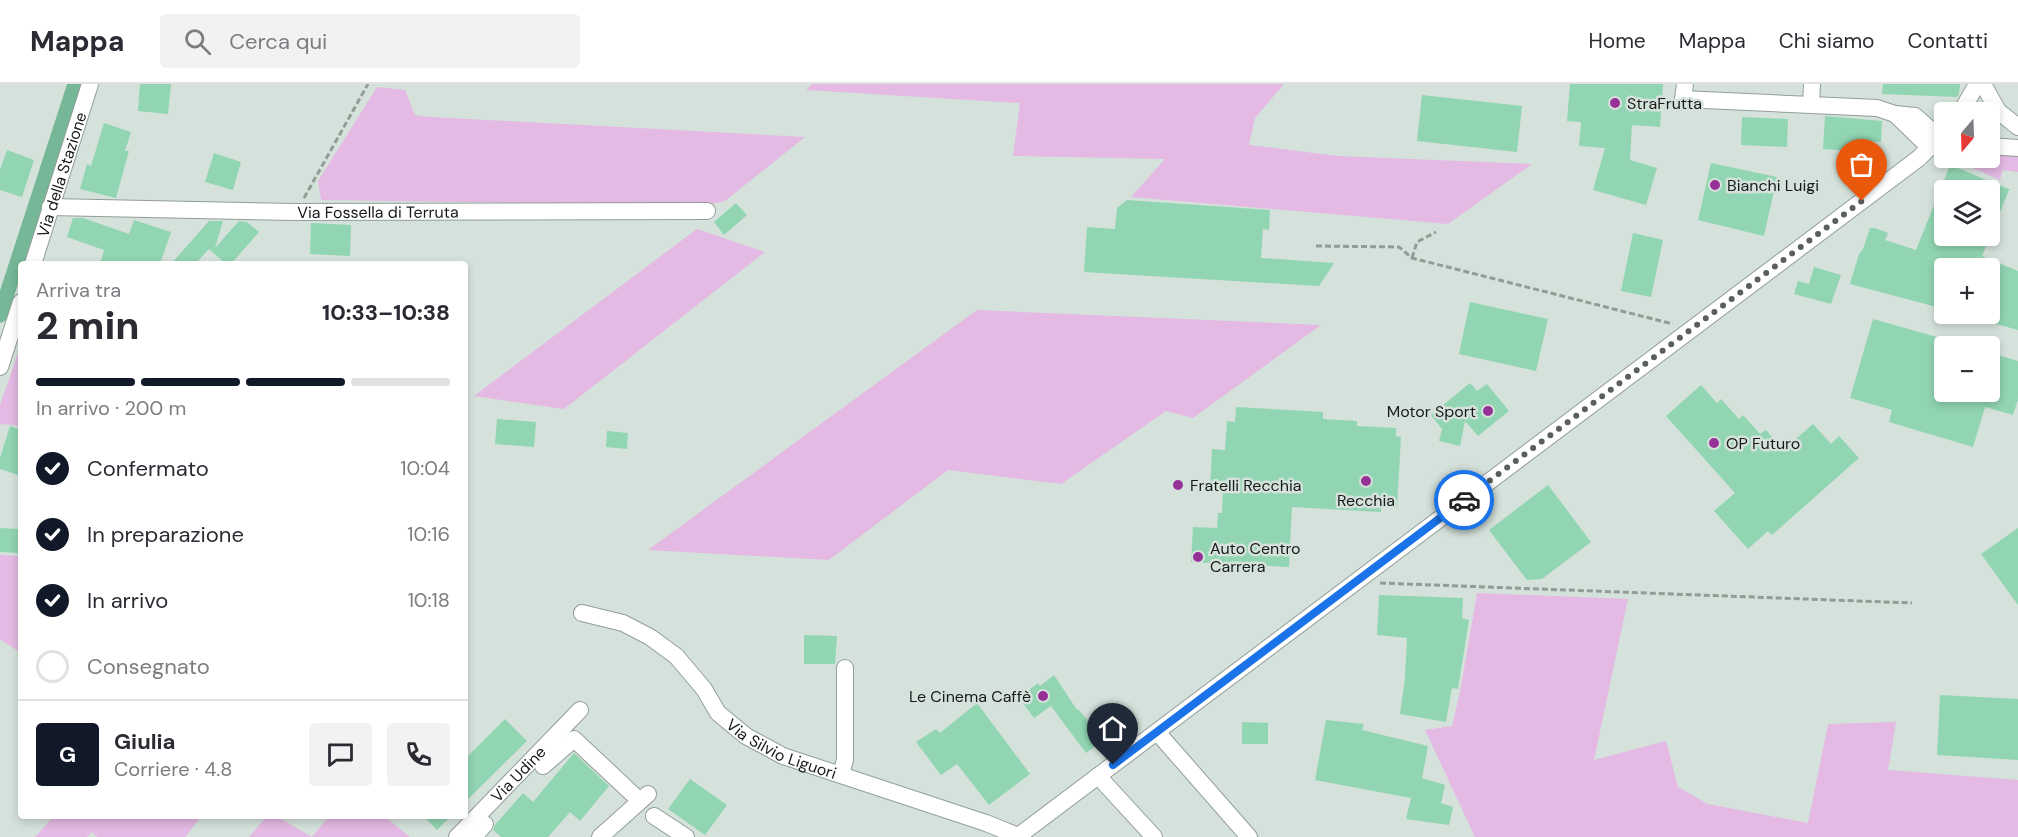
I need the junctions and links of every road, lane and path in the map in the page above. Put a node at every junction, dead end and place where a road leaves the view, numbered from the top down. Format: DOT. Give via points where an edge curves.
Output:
graph roads {
  1 [pos="90,84"];
  2 [pos="368,84"];
  3 [pos="1685,84"];
  4 [pos="1812,84"];
  5 [pos="1977,84"];
  6 [pos="1983,84"];
  7 [pos="1967,102"];
  8 [pos="1811,104"];
  9 [pos="2018,127"];
  10 [pos="1934,144"];
  11 [pos="1934,147"];
  12 [pos="2000,147"];
  13 [pos="2018,148"];
  14 [pos="50,207"];
  15 [pos="707,211"];
  16 [pos="296,212"];
  17 [pos="1436,231"];
  18 [pos="1316,246"];
  19 [pos="1412,258"];
  20 [pos="34,261"];
  21 [pos="1689,330"];
  22 [pos="16,332"];
  23 [pos="0,367"];
  24 [pos="1367,572"];
  25 [pos="1912,603"];
  26 [pos="582,613"];
  27 [pos="845,668"];
  28 [pos="580,710"];
  29 [pos="1157,732"];
  30 [pos="543,766"];
  31 [pos="841,774"];
  32 [pos="1098,776"];
  33 [pos="654,816"];
  34 [pos="457,837"];
  35 [pos="600,837"];
  36 [pos="686,837"];
  37 [pos="1018,837"];
  38 [pos="1154,837"];
  39 [pos="1250,837"];
  1 -- 14 [label="street, Via della Stazione"];
  2 -- 16 [label="path"];
  3 -- 8 [label="street" via="1683,99"];
  4 -- 8 [label="street"];
  5 -- 7 [label="street"];
  6 -- 9 [label="street" via="1998,111"];
  8 -- 10 [label="street" via="1877,108 1915,116"];
  11 -- 21 [label="street"];
  12 -- 13 [label="street"];
  14 -- 16 [label="street, Via Fossella di Terruta"];
  14 -- 20 [label="street, Via della Stazione"];
  15 -- 16 [label="street, Via Fossella di Terruta"];
  17 -- 19 [label="path" via="1417,242"];
  18 -- 19 [label="path" via="1399,247"];
  19 -- 21 [label="path"];
  21 -- 24 [label="street"];
  22 -- 23 [label="street"];
  24 -- 25 [label="path" via="1380,584"];
  24 -- 29 [label="street"];
  26 -- 31 [label="street, Via Silvio Liguori" via="623,623 676,656 718,713 746,736 783,756"];
  27 -- 31 [label="street" via="845,760"];
  28 -- 34 [label="street, Via Udine"];
  29 -- 32 [label="street"];
  29 -- 39 [label="street"];
  30 -- 35 [label="street" via="574,739 644,798"];
  31 -- 37 [label="street, Via Silvio Liguori" via="986,822"];
  32 -- 37 [label="street"];
  32 -- 38 [label="street"];
  33 -- 36 [label="street"];
}
